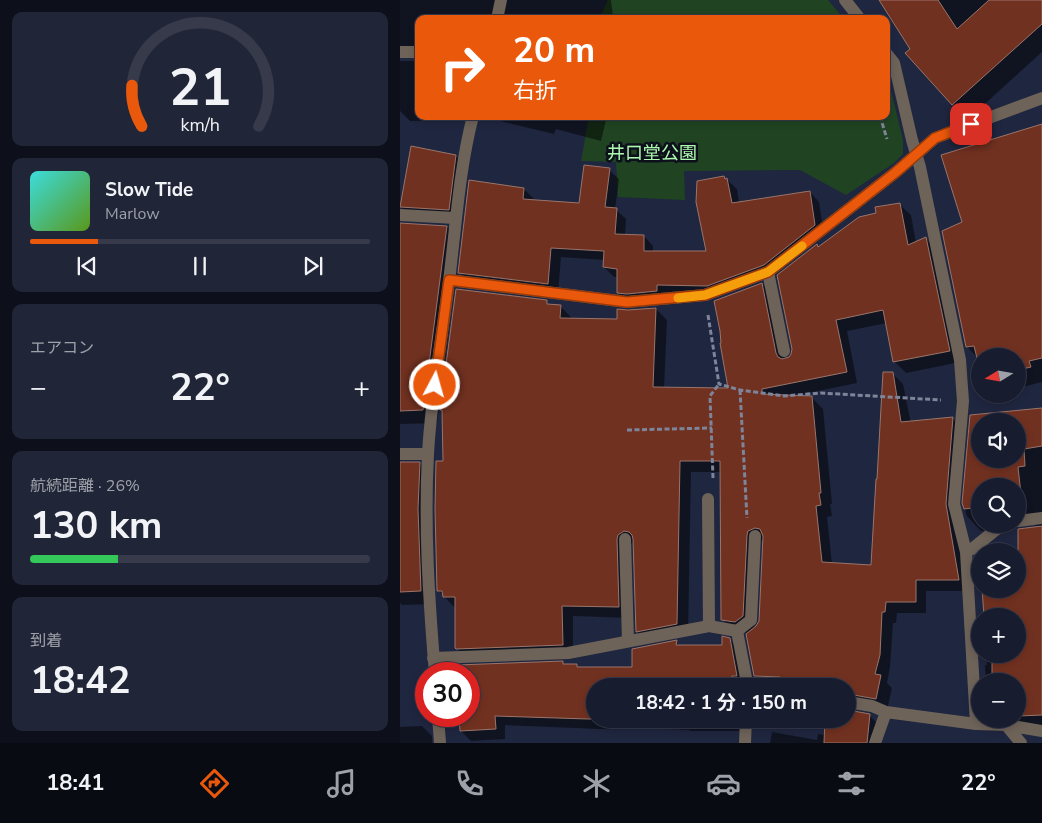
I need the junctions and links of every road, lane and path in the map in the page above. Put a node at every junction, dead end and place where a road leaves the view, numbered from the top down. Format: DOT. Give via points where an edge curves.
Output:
graph roads {
  1 [pos="501,0"];
  2 [pos="845,0"];
  3 [pos="498,15"];
  4 [pos="857,15"];
  5 [pos="400,52"];
  6 [pos="415,52"];
  7 [pos="890,58"];
  8 [pos="1042,98"];
  9 [pos="472,120"];
  10 [pos="881,120"];
  11 [pos="888,141"];
  12 [pos="916,154"];
  13 [pos="400,214"];
  14 [pos="455,218"];
  15 [pos="768,272"];
  16 [pos="449,280"];
  17 [pos="705,295"];
  18 [pos="784,351"];
  19 [pos="719,384"];
  20 [pos="740,390"];
  21 [pos="963,402"];
  22 [pos="712,428"];
  23 [pos="627,430"];
  24 [pos="400,454"];
  25 [pos="428,454"];
  26 [pos="708,499"];
  27 [pos="1042,518"];
  28 [pos="1026,520"];
  29 [pos="992,533"];
  30 [pos="755,536"];
  31 [pos="625,540"];
  32 [pos="966,552"];
  33 [pos="709,626"];
  34 [pos="737,631"];
  35 [pos="628,641"];
  36 [pos="434,658"];
  37 [pos="434,662"];
  38 [pos="973,673"];
  39 [pos="746,678"];
  40 [pos="856,703"];
  41 [pos="886,712"];
  42 [pos="971,723"];
  43 [pos="439,727"];
  44 [pos="746,728"];
  45 [pos="1008,728"];
  46 [pos="1024,728"];
  47 [pos="1042,731"];
  48 [pos="440,743"];
  49 [pos="745,743"];
  50 [pos="875,743"];
  51 [pos="1021,743"];
  1 -- 3 [label="street"];
  2 -- 4 [label="street"];
  5 -- 6 [label="street"];
  7 -- 12 [label="street" via="894,63"];
  8 -- 12 [label="street" via="935,138"];
  9 -- 14 [label="street"];
  10 -- 11 [label="path"];
  12 -- 15 [label="street"];
  12 -- 21 [label="street" via="960,360"];
  13 -- 14 [label="street"];
  14 -- 16 [label="street"];
  15 -- 17 [label="street"];
  15 -- 18 [label="street"];
  16 -- 17 [label="street" via="627,302"];
  16 -- 25 [label="street"];
  17 -- 19 [label="path"];
  19 -- 20 [label="path"];
  19 -- 22 [label="path" via="710,396"];
  20 -- 21 [label="path" via="784,396 821,393"];
  20 -- 30 [label="path" via="747,525"];
  21 -- 32 [label="street" via="954,504"];
  22 -- 23 [label="path"];
  22 -- 26 [label="path" via="714,490"];
  24 -- 25 [label="street"];
  25 -- 36 [label="street" via="427,516"];
  26 -- 33 [label="street"];
  27 -- 28 [label="street"];
  29 -- 32 [label="street"];
  30 -- 34 [label="street" via="750,620"];
  31 -- 35 [label="street"];
  32 -- 38 [label="street"];
  33 -- 34 [label="street"];
  33 -- 35 [label="street"];
  34 -- 39 [label="street"];
  35 -- 36 [label="street" via="568,653"];
  36 -- 37 [label="street"];
  40 -- 41 [label="street"];
  41 -- 42 [label="street"];
  41 -- 50 [label="street"];
  43 -- 48 [label="street"];
  44 -- 49 [label="street"];
  45 -- 51 [label="street"];
  46 -- 47 [label="street"];
}
